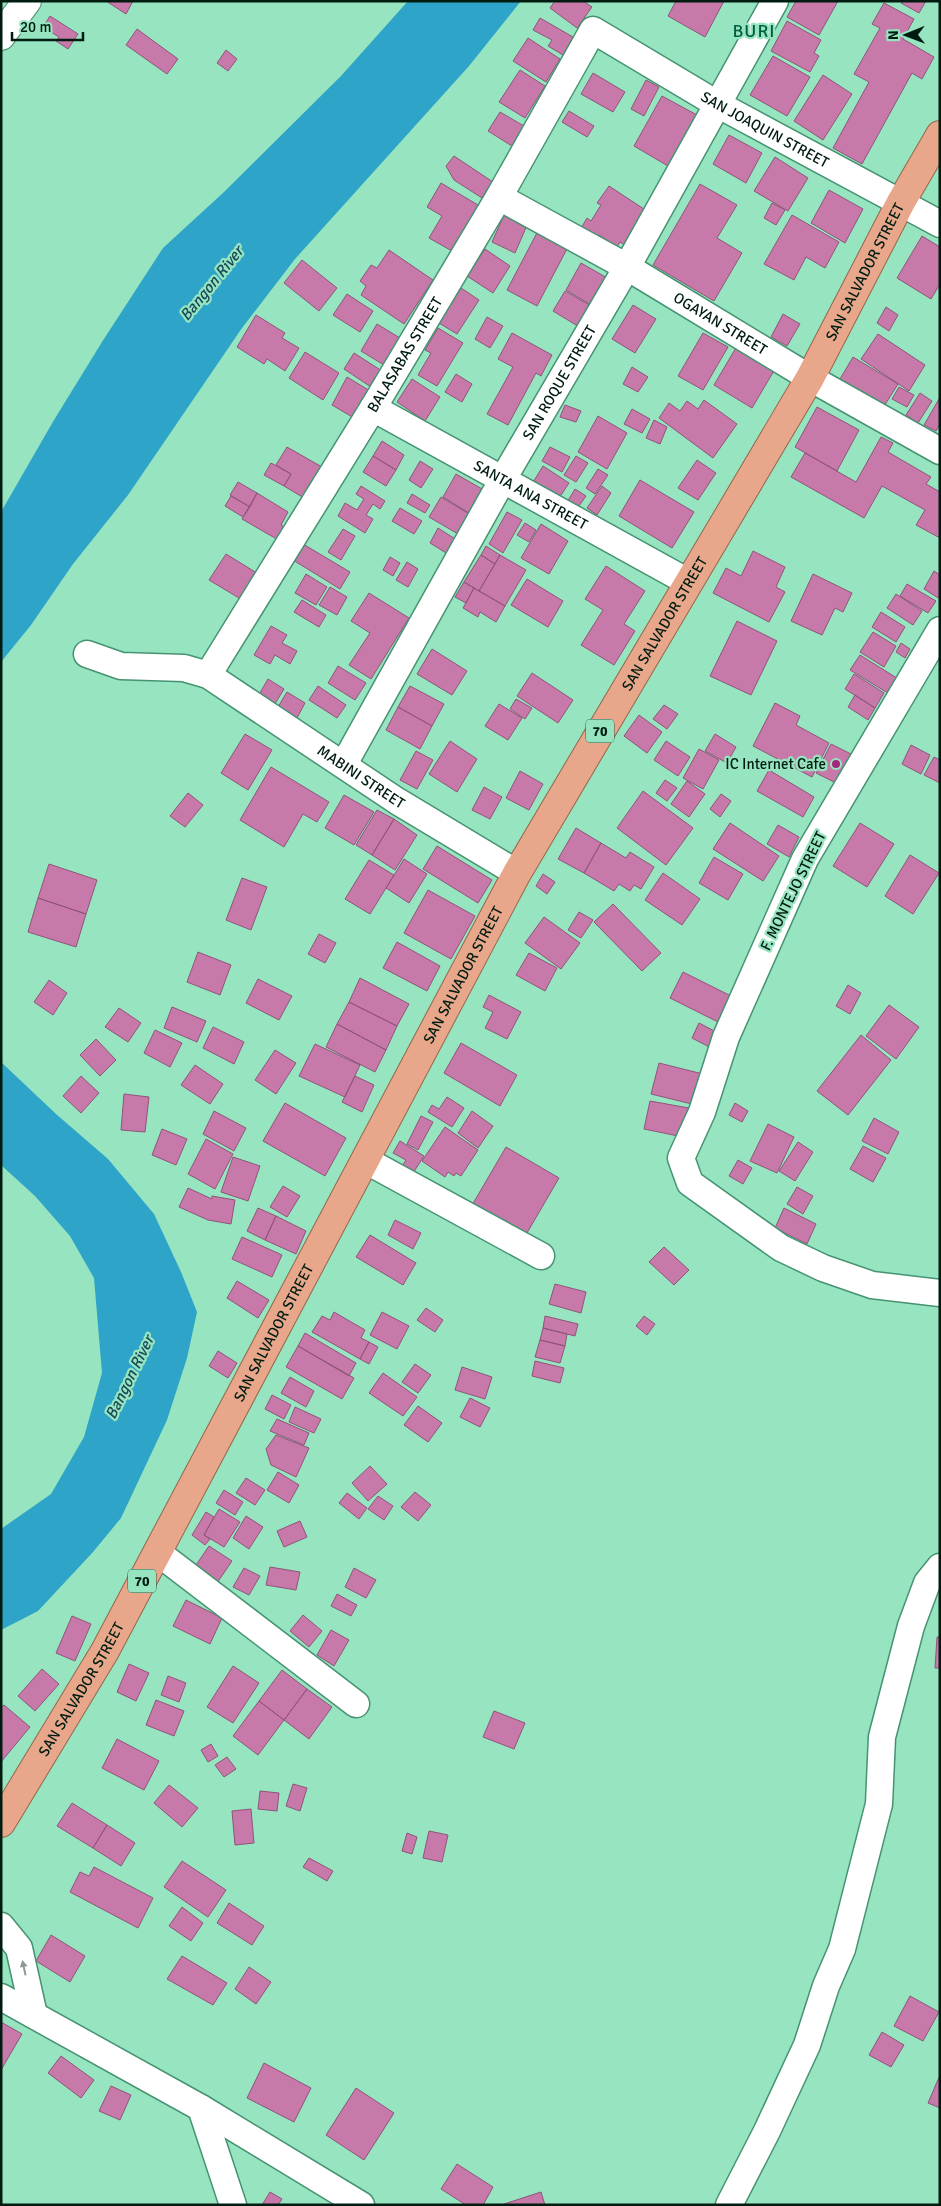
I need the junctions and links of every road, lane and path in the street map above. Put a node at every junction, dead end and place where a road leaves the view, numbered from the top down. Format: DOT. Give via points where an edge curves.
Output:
graph roads {
  1 [pos="27,1"];
  2 [pos="774,1"];
  3 [pos="593,30"];
  4 [pos="1,36"];
  5 [pos="718,104"];
  6 [pos="940,136"];
  7 [pos="499,197"];
  8 [pos="901,202"];
  9 [pos="940,224"];
  10 [pos="627,267"];
  11 [pos="810,378"];
  12 [pos="373,408"];
  13 [pos="940,451"];
  14 [pos="502,479"];
  15 [pos="688,582"];
  16 [pos="940,630"];
  17 [pos="87,654"];
  18 [pos="208,675"];
  19 [pos="344,764"];
  20 [pos="517,873"];
  21 [pos="365,1160"];
  22 [pos="541,1256"];
  23 [pos="940,1293"];
  24 [pos="158,1552"];
  25 [pos="940,1567"];
  26 [pos="356,1704"];
  27 [pos="1,1823"];
  28 [pos="1,1926"];
  29 [pos="1,1997"];
  30 [pos="34,2015"];
  31 [pos="201,2108"];
  32 [pos="233,2205"];
  33 [pos="361,2205"];
  34 [pos="729,2205"];
  1 -- 4 [label="street"];
  2 -- 5 [label="street, SAN ROQUE STREET"];
  3 -- 5 [label="street, SAN JOAQUIN STREET"];
  3 -- 7 [label="street, BALASABAS STREET"];
  5 -- 8 [label="street, SAN JOAQUIN STREET"];
  5 -- 10 [label="street, SAN ROQUE STREET"];
  6 -- 8 [label="highway, SAN SALVADOR STREET / 70"];
  7 -- 10 [label="street, OGAYAN STREET"];
  7 -- 12 [label="street, BALASABAS STREET"];
  8 -- 9 [label="street, SAN JOAQUIN STREET"];
  8 -- 11 [label="highway, SAN SALVADOR STREET / 70"];
  10 -- 11 [label="street, OGAYAN STREET"];
  10 -- 14 [label="street, SAN ROQUE STREET"];
  11 -- 13 [label="street, OGAYAN STREET"];
  11 -- 15 [label="highway, SAN SALVADOR STREET / 70"];
  12 -- 14 [label="street, SANTA ANA STREET"];
  12 -- 18 [label="street, BALASABAS STREET"];
  14 -- 15 [label="street, SANTA ANA STREET"];
  14 -- 19 [label="street, SAN ROQUE STREET"];
  15 -- 20 [label="highway, SAN SALVADOR STREET / 70"];
  16 -- 23 [label="street, F. MONTEJO STREET" via="805,859 726,1037 702,1112 681,1158 690,1183 781,1248 823,1268 872,1285"];
  17 -- 18 [label="street, MABINI STREET" via="121,666 184,668"];
  18 -- 19 [label="street, MABINI STREET"];
  19 -- 20 [label="street, MABINI STREET" via="397,801"];
  20 -- 21 [label="highway, SAN SALVADOR STREET / 70"];
  21 -- 22 [label="street"];
  21 -- 24 [label="highway, SAN SALVADOR STREET / 70"];
  24 -- 26 [label="street"];
  24 -- 27 [label="highway, SAN SALVADOR STREET / 70" via="105,1651"];
  25 -- 34 [label="street" via="927,1583 912,1626 882,1737 879,1804 842,1950 826,1986 807,2045"];
  30 -- 28 [label="street, one-way" via="19,1948"];
  29 -- 30 [label="street"];
  30 -- 31 [label="street"];
  31 -- 32 [label="street"];
  31 -- 33 [label="street"];
}
